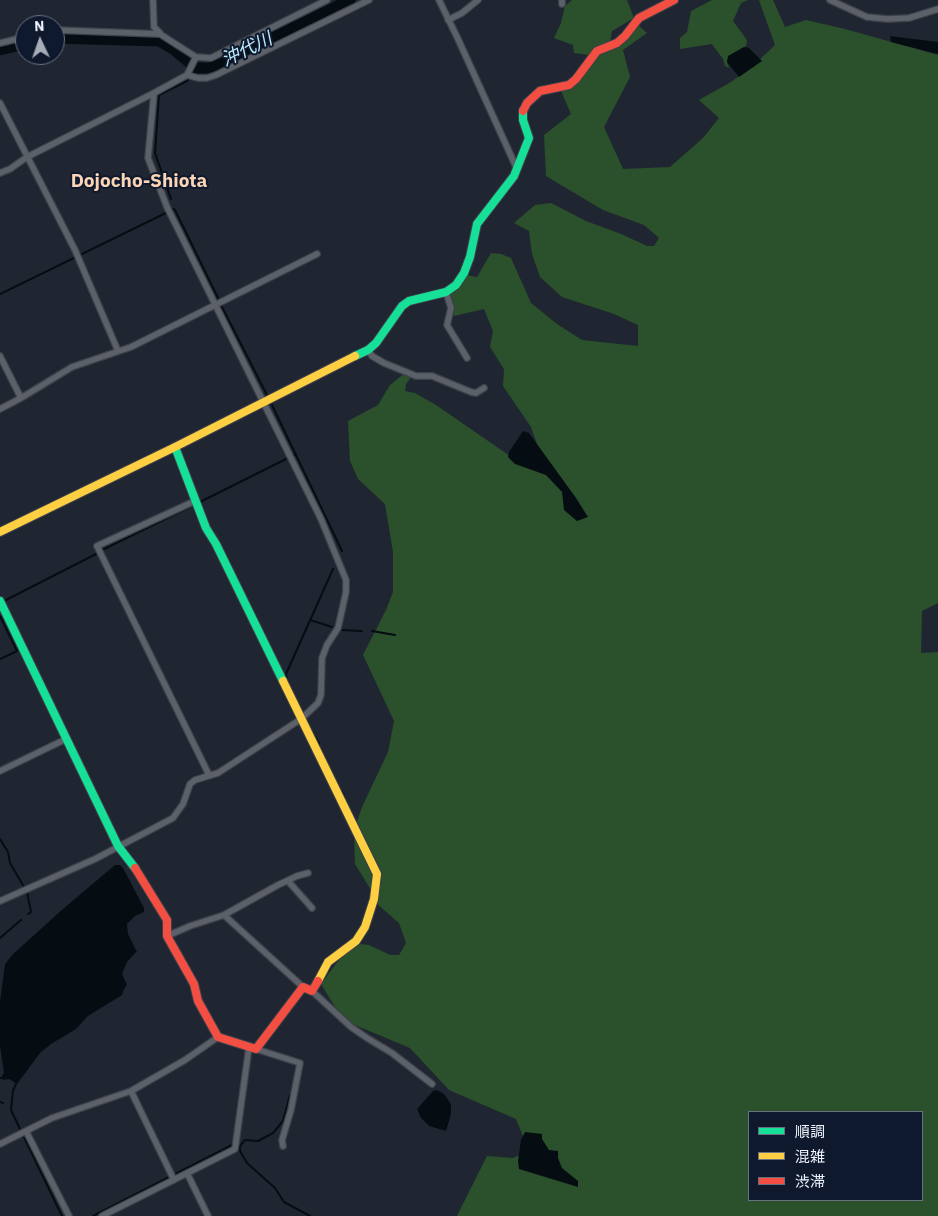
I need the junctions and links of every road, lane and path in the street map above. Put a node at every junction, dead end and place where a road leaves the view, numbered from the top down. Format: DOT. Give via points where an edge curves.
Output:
graph roads {
  1 [pos="153,0"];
  2 [pos="327,0"];
  3 [pos="369,0"];
  4 [pos="438,0"];
  5 [pos="478,0"];
  6 [pos="674,0"];
  7 [pos="830,0"];
  8 [pos="938,9"];
  9 [pos="448,20"];
  10 [pos="65,30"];
  11 [pos="160,34"];
  12 [pos="15,39"];
  13 [pos="0,43"];
  14 [pos="196,57"];
  15 [pos="187,75"];
  16 [pos="154,93"];
  17 [pos="0,103"];
  18 [pos="27,157"];
  19 [pos="517,169"];
  20 [pos="0,173"];
  21 [pos="317,254"];
  22 [pos="446,292"];
  23 [pos="214,304"];
  24 [pos="368,350"];
  25 [pos="118,351"];
  26 [pos="0,356"];
  27 [pos="467,358"];
  28 [pos="484,388"];
  29 [pos="21,398"];
  30 [pos="265,402"];
  31 [pos="0,409"];
  32 [pos="175,447"];
  33 [pos="195,501"];
  34 [pos="0,532"];
  35 [pos="0,601"];
  36 [pos="301,719"];
  37 [pos="66,739"];
  38 [pos="0,771"];
  39 [pos="209,775"];
  40 [pos="118,846"];
  41 [pos="308,873"];
  42 [pos="288,881"];
  43 [pos="0,901"];
  44 [pos="312,908"];
  45 [pos="224,916"];
  46 [pos="167,936"];
  47 [pos="303,987"];
  48 [pos="312,992"];
  49 [pos="218,1037"];
  50 [pos="252,1048"];
  51 [pos="432,1084"];
  52 [pos="131,1091"];
  53 [pos="26,1131"];
  54 [pos="0,1144"];
  55 [pos="283,1146"];
  56 [pos="187,1173"];
  57 [pos="174,1180"];
  58 [pos="69,1216"];
  59 [pos="102,1216"];
  60 [pos="208,1216"];
  1 -- 11 [label="street" via="154,27"];
  2 -- 14 [label="street" via="211,58"];
  3 -- 15 [label="street" via="216,75 198,78"];
  4 -- 9 [label="street"];
  5 -- 9 [label="street" via="462,14"];
  6 -- 19 [label="street" via="639,18 625,36 597,51 569,85 540,91 532,96 523,111 529,138"];
  7 -- 8 [label="street" via="867,17 887,19 909,18"];
  9 -- 19 [label="street"];
  10 -- 11 [label="street"];
  11 -- 14 [label="street"];
  12 -- 13 [label="street"];
  14 -- 15 [label="street"];
  15 -- 16 [label="street"];
  16 -- 18 [label="street"];
  16 -- 23 [label="street" via="148,158 167,207"];
  17 -- 18 [label="street"];
  18 -- 20 [label="street"];
  18 -- 25 [label="street" via="75,250"];
  19 -- 22 [label="street" via="476,224 464,274"];
  21 -- 23 [label="street"];
  22 -- 24 [label="street" via="409,301 402,306"];
  22 -- 27 [label="street" via="451,308 447,325"];
  23 -- 25 [label="street"];
  23 -- 30 [label="street"];
  24 -- 28 [label="street" via="384,363 416,376 432,376 476,393"];
  24 -- 30 [label="street"];
  25 -- 29 [label="street" via="72,367"];
  26 -- 29 [label="street"];
  29 -- 31 [label="street"];
  30 -- 32 [label="street"];
  30 -- 36 [label="street" via="321,519 346,580 338,628 322,658 321,695 318,703"];
  32 -- 33 [label="street"];
  32 -- 34 [label="street"];
  33 -- 36 [label="street"];
  33 -- 39 [label="street" via="97,546"];
  35 -- 37 [label="street"];
  36 -- 39 [label="street" via="218,773"];
  36 -- 48 [label="street" via="377,874 374,899 365,927 356,941 328,962"];
  37 -- 38 [label="street"];
  37 -- 40 [label="street"];
  39 -- 40 [label="street" via="190,784 183,804 173,818"];
  40 -- 43 [label="street"];
  40 -- 46 [label="street" via="167,920"];
  41 -- 42 [label="street"];
  42 -- 44 [label="street"];
  42 -- 45 [label="street"];
  45 -- 46 [label="street"];
  45 -- 47 [label="street"];
  46 -- 49 [label="street"];
  47 -- 48 [label="street"];
  47 -- 50 [label="street"];
  48 -- 51 [label="street" via="351,1027"];
  49 -- 50 [label="street"];
  49 -- 52 [label="street"];
  50 -- 55 [label="street" via="300,1063"];
  50 -- 56 [label="street" via="235,1149"];
  52 -- 53 [label="street" via="52,1118"];
  52 -- 57 [label="street"];
  53 -- 54 [label="street"];
  53 -- 58 [label="street"];
  56 -- 57 [label="street"];
  56 -- 60 [label="street"];
  57 -- 59 [label="street"];
}
